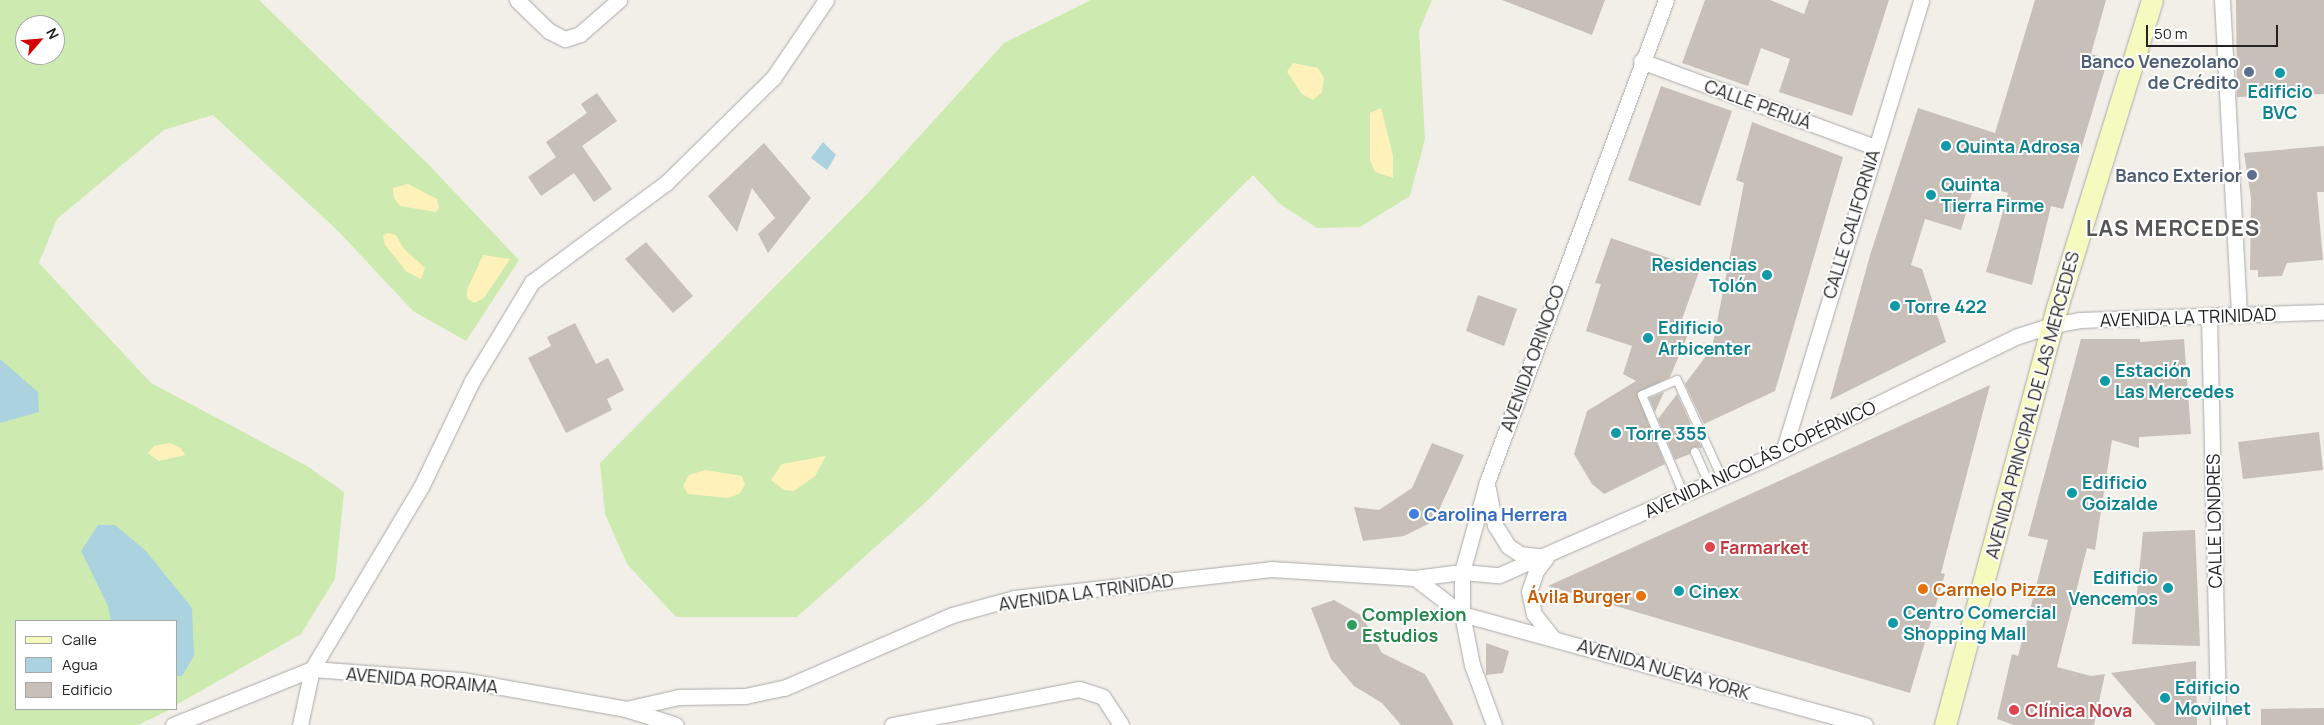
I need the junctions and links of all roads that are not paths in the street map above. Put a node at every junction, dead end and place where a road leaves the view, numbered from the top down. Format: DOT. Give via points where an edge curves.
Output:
graph roads {
  1 [pos="517,0"];
  2 [pos="619,0"];
  3 [pos="1666,0"];
  4 [pos="1921,0"];
  5 [pos="2152,0"];
  6 [pos="2222,0"];
  7 [pos="823,2"];
  8 [pos="1641,60"];
  9 [pos="1875,147"];
  10 [pos="2324,312"];
  11 [pos="2239,315"];
  12 [pos="2209,316"];
  13 [pos="2052,325"];
  14 [pos="1784,449"];
  15 [pos="1695,452"];
  16 [pos="1715,480"];
  17 [pos="1487,482"];
  18 [pos="1684,495"];
  19 [pos="1547,557"];
  20 [pos="1462,572"];
  21 [pos="1415,578"];
  22 [pos="1462,614"];
  23 [pos="1553,638"];
  24 [pos="312,669"];
  25 [pos="626,709"];
  26 [pos="173,725"];
  27 [pos="300,725"];
  28 [pos="676,725"];
  29 [pos="892,725"];
  30 [pos="1121,725"];
  31 [pos="1494,725"];
  32 [pos="1865,725"];
  33 [pos="1945,725"];
  34 [pos="2218,725"];
  1 -- 2 [label="street" via="549,31 565,39 580,34"];
  3 -- 8 [label="street, AVENIDA ORINOCO"];
  4 -- 9 [label="street, CALLE CALIFORNIA"];
  5 -- 13 [label="street, AVENIDA PRINCIPAL DE LAS MERCEDES"];
  6 -- 11 [label="street"];
  7 -- 24 [label="street" via="773,78 666,182 532,282 472,381 421,487"];
  8 -- 9 [label="street, CALLE PERIJÁ"];
  8 -- 17 [label="street, AVENIDA ORINOCO"];
  9 -- 14 [label="street, CALLE CALIFORNIA"];
  10 -- 11 [label="street, AVENIDA LA TRINIDAD"];
  11 -- 12 [label="street, AVENIDA LA TRINIDAD"];
  12 -- 13 [label="street, AVENIDA LA TRINIDAD" via="2079,320"];
  12 -- 34 [label="street, CALLE LONDRES"];
  13 -- 14 [label="street, AVENIDA NICOLÁS COPÉRNICO" via="2018,336"];
  13 -- 33 [label="street, AVENIDA PRINCIPAL DE LAS MERCEDES"];
  14 -- 16 [label="street, AVENIDA NICOLÁS COPÉRNICO"];
  15 -- 16 [label="lane"];
  16 -- 18 [label="street, AVENIDA NICOLÁS COPÉRNICO"];
  16 -- 18 [label="lane" via="1677,380 1642,395"];
  17 -- 19 [label="street" via="1495,525 1508,546 1520,554"];
  17 -- 20 [label="street, AVENIDA ORINOCO"];
  18 -- 19 [label="street, AVENIDA NICOLÁS COPÉRNICO"];
  19 -- 20 [label="street, AVENIDA NICOLÁS COPÉRNICO" via="1500,575"];
  19 -- 23 [label="street" via="1536,571 1529,591 1534,614"];
  20 -- 21 [label="street, AVENIDA LA TRINIDAD"];
  20 -- 22 [label="street, AVENIDA ORINOCO"];
  21 -- 22 [label="street"];
  21 -- 25 [label="street, AVENIDA LA TRINIDAD" via="1270,570 1014,598 952,615 784,688 745,696 679,697"];
  22 -- 23 [label="street, AVENIDA NUEVA YORK"];
  22 -- 31 [label="street, AVENIDA ORINOCO" via="1472,665"];
  23 -- 32 [label="street, AVENIDA NUEVA YORK"];
  24 -- 25 [label="street, AVENIDA RORAIMA" via="462,680"];
  24 -- 26 [label="street, AVENIDA RORAIMA"];
  24 -- 27 [label="street"];
  25 -- 28 [label="street, AVENIDA RORAIMA"];
  29 -- 30 [label="street" via="1079,689 1103,697"];
}
